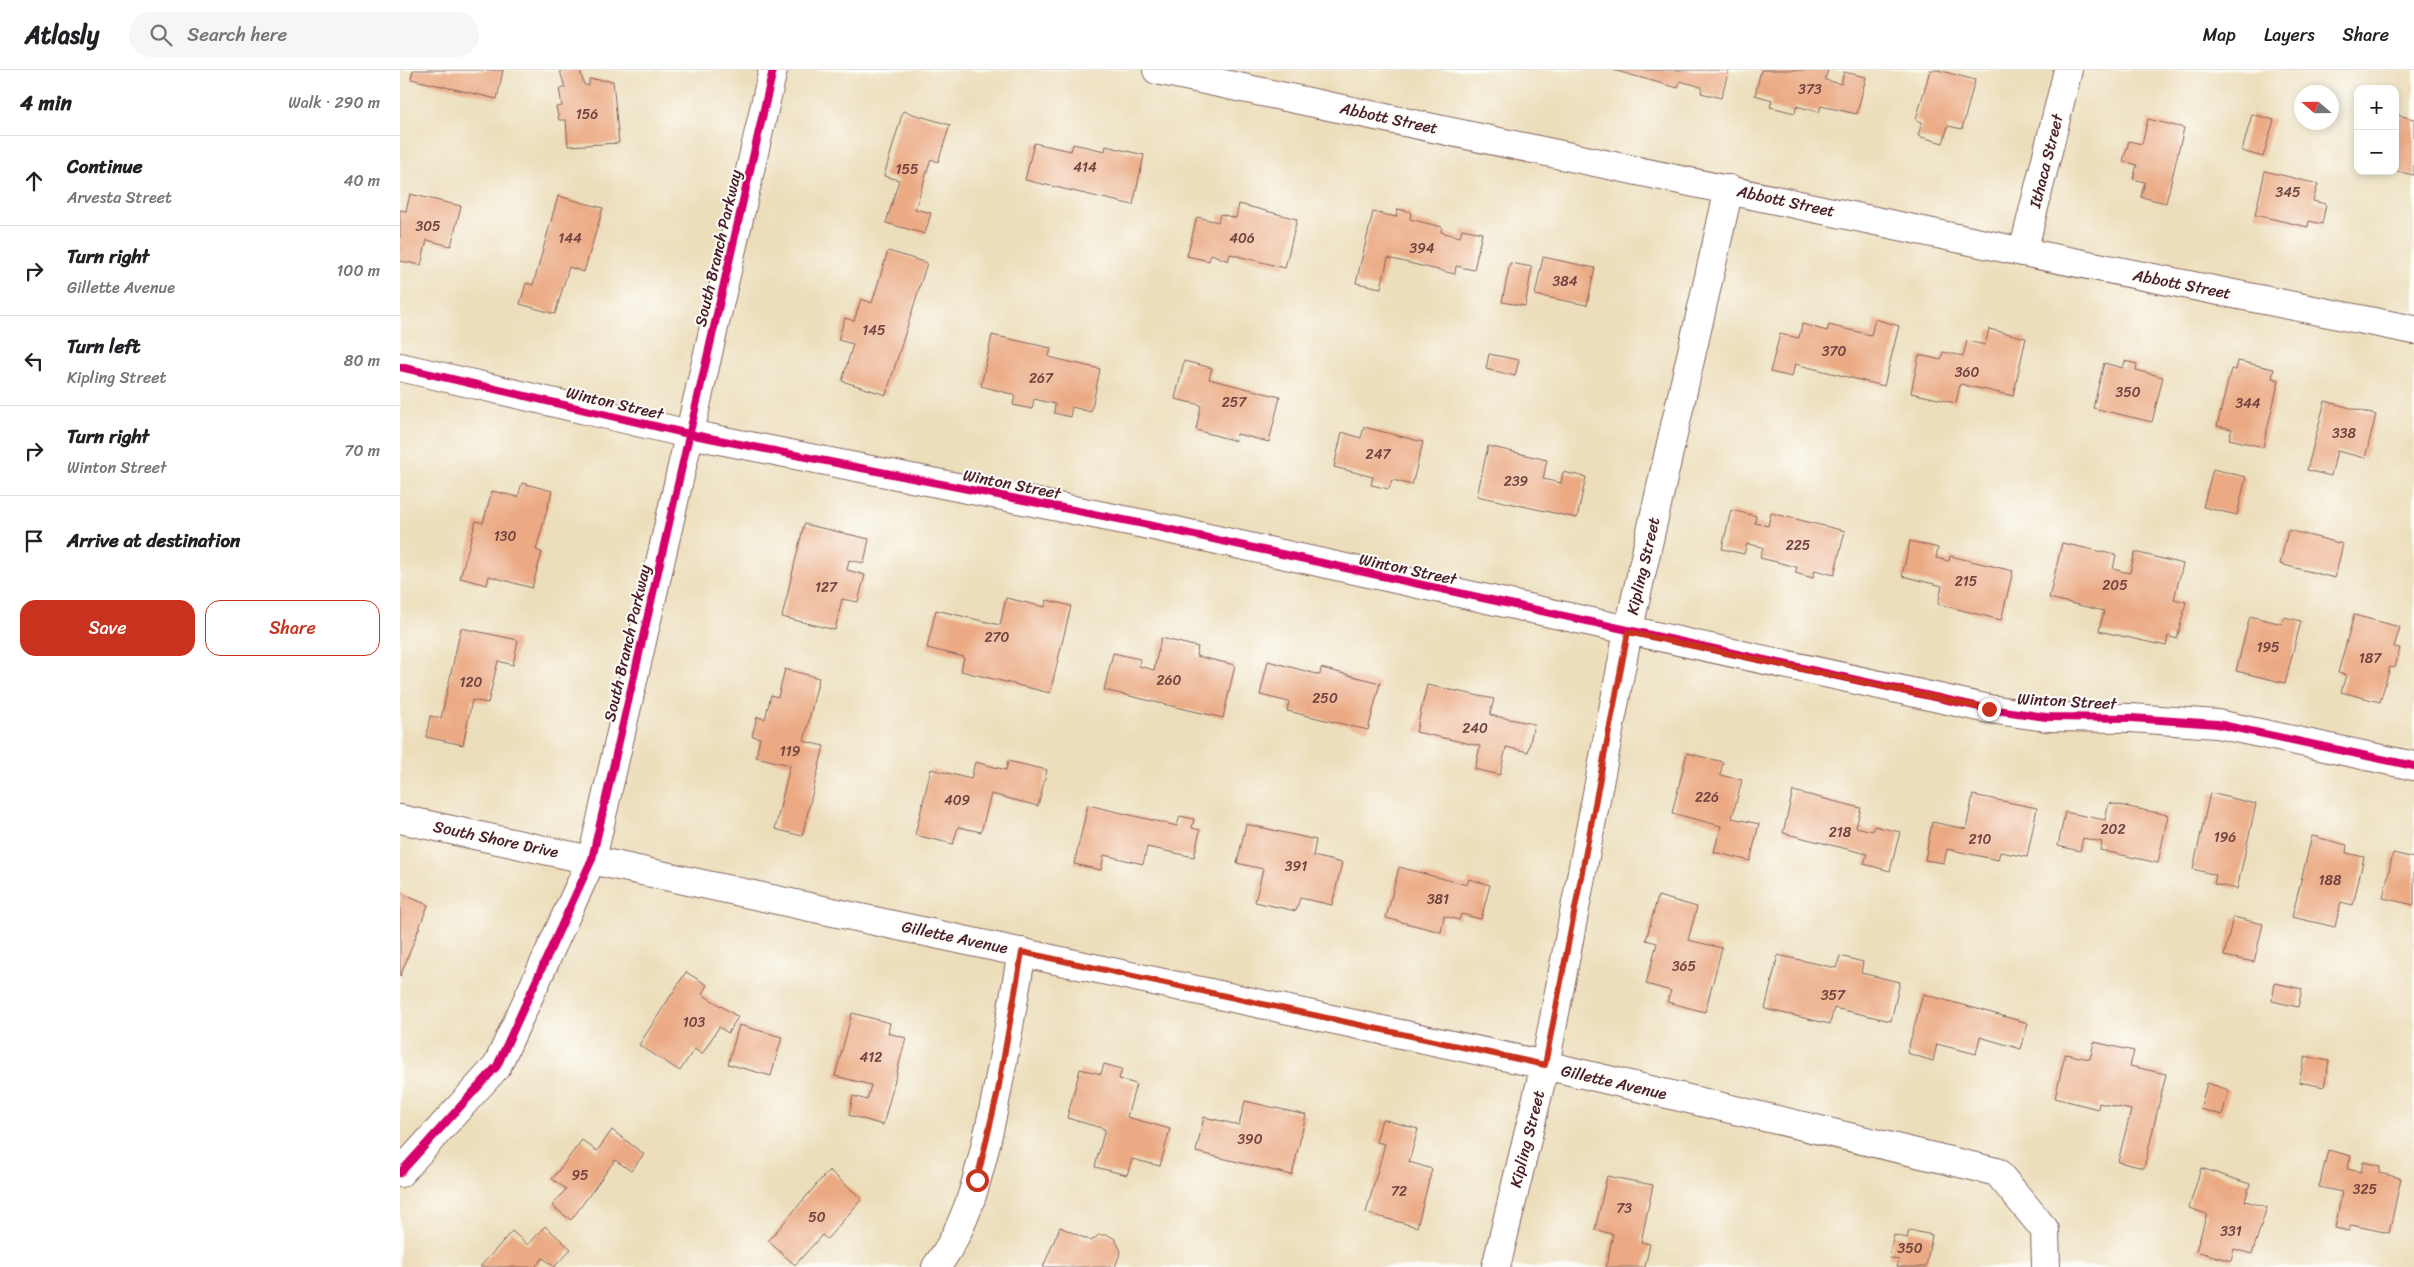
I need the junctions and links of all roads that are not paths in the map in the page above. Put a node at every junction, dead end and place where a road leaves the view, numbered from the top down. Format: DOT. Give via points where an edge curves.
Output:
graph roads {
  1 [pos="773,70"];
  2 [pos="1158,70"];
  3 [pos="2068,70"];
  4 [pos="1728,189"];
  5 [pos="2023,252"];
  6 [pos="2414,330"];
  7 [pos="400,367"];
  8 [pos="690,434"];
  9 [pos="1628,632"];
  10 [pos="2414,766"];
  11 [pos="400,819"];
  12 [pos="592,859"];
  13 [pos="1022,952"];
  14 [pos="1545,1065"];
  15 [pos="400,1173"];
  16 [pos="936,1267"];
  17 [pos="1496,1267"];
  18 [pos="2046,1267"];
  1 -- 8 [label="street, South Branch Parkway"];
  2 -- 4 [label="street, Abbott Street"];
  3 -- 5 [label="street, Ithaca Street"];
  4 -- 5 [label="street, Abbott Street"];
  4 -- 9 [label="street, Kipling Street"];
  5 -- 6 [label="street, Abbott Street"];
  7 -- 8 [label="street, Winton Street"];
  8 -- 9 [label="street, Winton Street" via="1149,526"];
  8 -- 12 [label="street, South Branch Parkway"];
  9 -- 10 [label="street, Winton Street" via="2018,714 2217,724"];
  9 -- 14 [label="street, Kipling Street"];
  11 -- 12 [label="street, South Shore Drive"];
  12 -- 13 [label="street, Gillette Avenue"];
  12 -- 15 [label="street, South Branch Parkway" via="497,1066"];
  13 -- 14 [label="street, Gillette Avenue"];
  13 -- 16 [label="street" via="985,1150 956,1234"];
  14 -- 17 [label="street, Kipling Street"];
  14 -- 18 [label="street, Gillette Avenue" via="1996,1172 2045,1230"];
}
